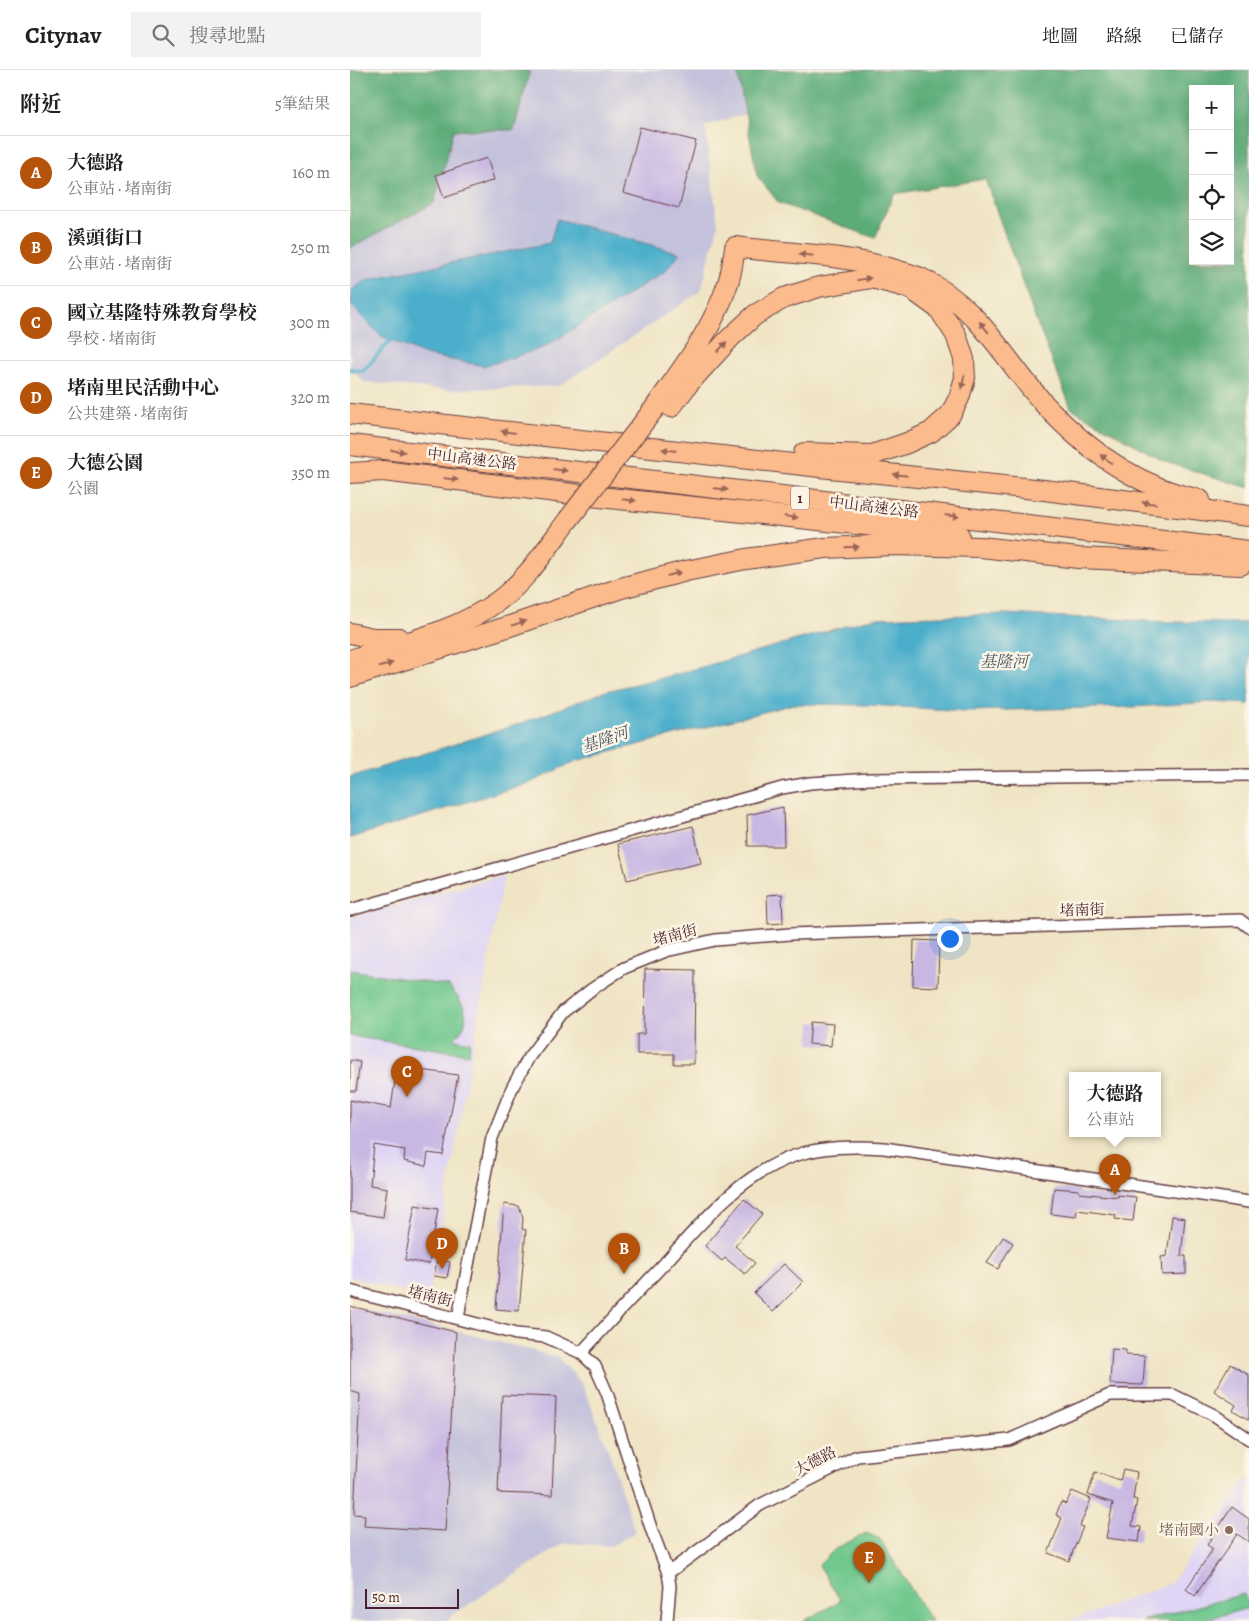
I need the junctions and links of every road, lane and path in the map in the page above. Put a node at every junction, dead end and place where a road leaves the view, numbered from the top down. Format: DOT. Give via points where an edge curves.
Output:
graph roads {
  1 [pos="659,413"];
  2 [pos="350,414"];
  3 [pos="350,445"];
  4 [pos="700,454"];
  5 [pos="350,473"];
  6 [pos="1249,509"];
  7 [pos="1249,516"];
  8 [pos="1246,561"];
  9 [pos="350,633"];
  10 [pos="421,646"];
  11 [pos="350,660"];
  12 [pos="350,677"];
  13 [pos="1249,775"];
  14 [pos="350,910"];
  15 [pos="1249,926"];
  16 [pos="1249,1202"];
  17 [pos="350,1291"];
  18 [pos="458,1318"];
  19 [pos="581,1353"];
  20 [pos="1249,1439"];
  21 [pos="668,1573"];
  22 [pos="667,1621"];
  1 -- 4 [label="highway, one-way" via="756,314 784,298 819,287 872,278 910,288 939,309 956,335 964,359 959,398 950,415 931,432 915,440 872,454 818,454 746,447"];
  6 -- 1 [label="highway, one-way" via="1196,499 1153,486 1115,466 1047,407 975,317 921,278 860,261 734,247 728,285 714,316"];
  1 -- 10 [label="highway" via="573,524 542,575 506,611 484,625"];
  4 -- 2 [label="highway, 中山高速公路 / 1, one-way"];
  3 -- 8 [label="highway, 中山高速公路 / 1, one-way"];
  7 -- 4 [label="highway, 中山高速公路 / 1, one-way" via="1035,489"];
  5 -- 8 [label="highway, one-way" via="383,471 581,495"];
  10 -- 8 [label="highway, one-way" via="506,627 621,588 686,571 825,548 981,547 1078,558"];
  9 -- 10 [label="highway"];
  10 -- 11 [label="highway"];
  12 -- 10 [label="highway, one-way"];
  13 -- 14 [label="street" via="870,779 810,783 782,788"];
  15 -- 18 [label="street, 堵南街" via="1240,920 790,934 715,940 666,951 624,968 563,1012 529,1057 512,1088 492,1138"];
  16 -- 19 [label="street" via="884,1148 854,1146 812,1152 768,1168 729,1196"];
  17 -- 18 [label="street, 堵南街"];
  18 -- 19 [label="street" via="516,1334 546,1337"];
  19 -- 21 [label="street" via="595,1366 607,1393"];
  20 -- 21 [label="street, 大德路" via="1214,1415 1173,1395 1110,1395 1009,1440 857,1456 760,1505"];
  21 -- 22 [label="street"];
}
